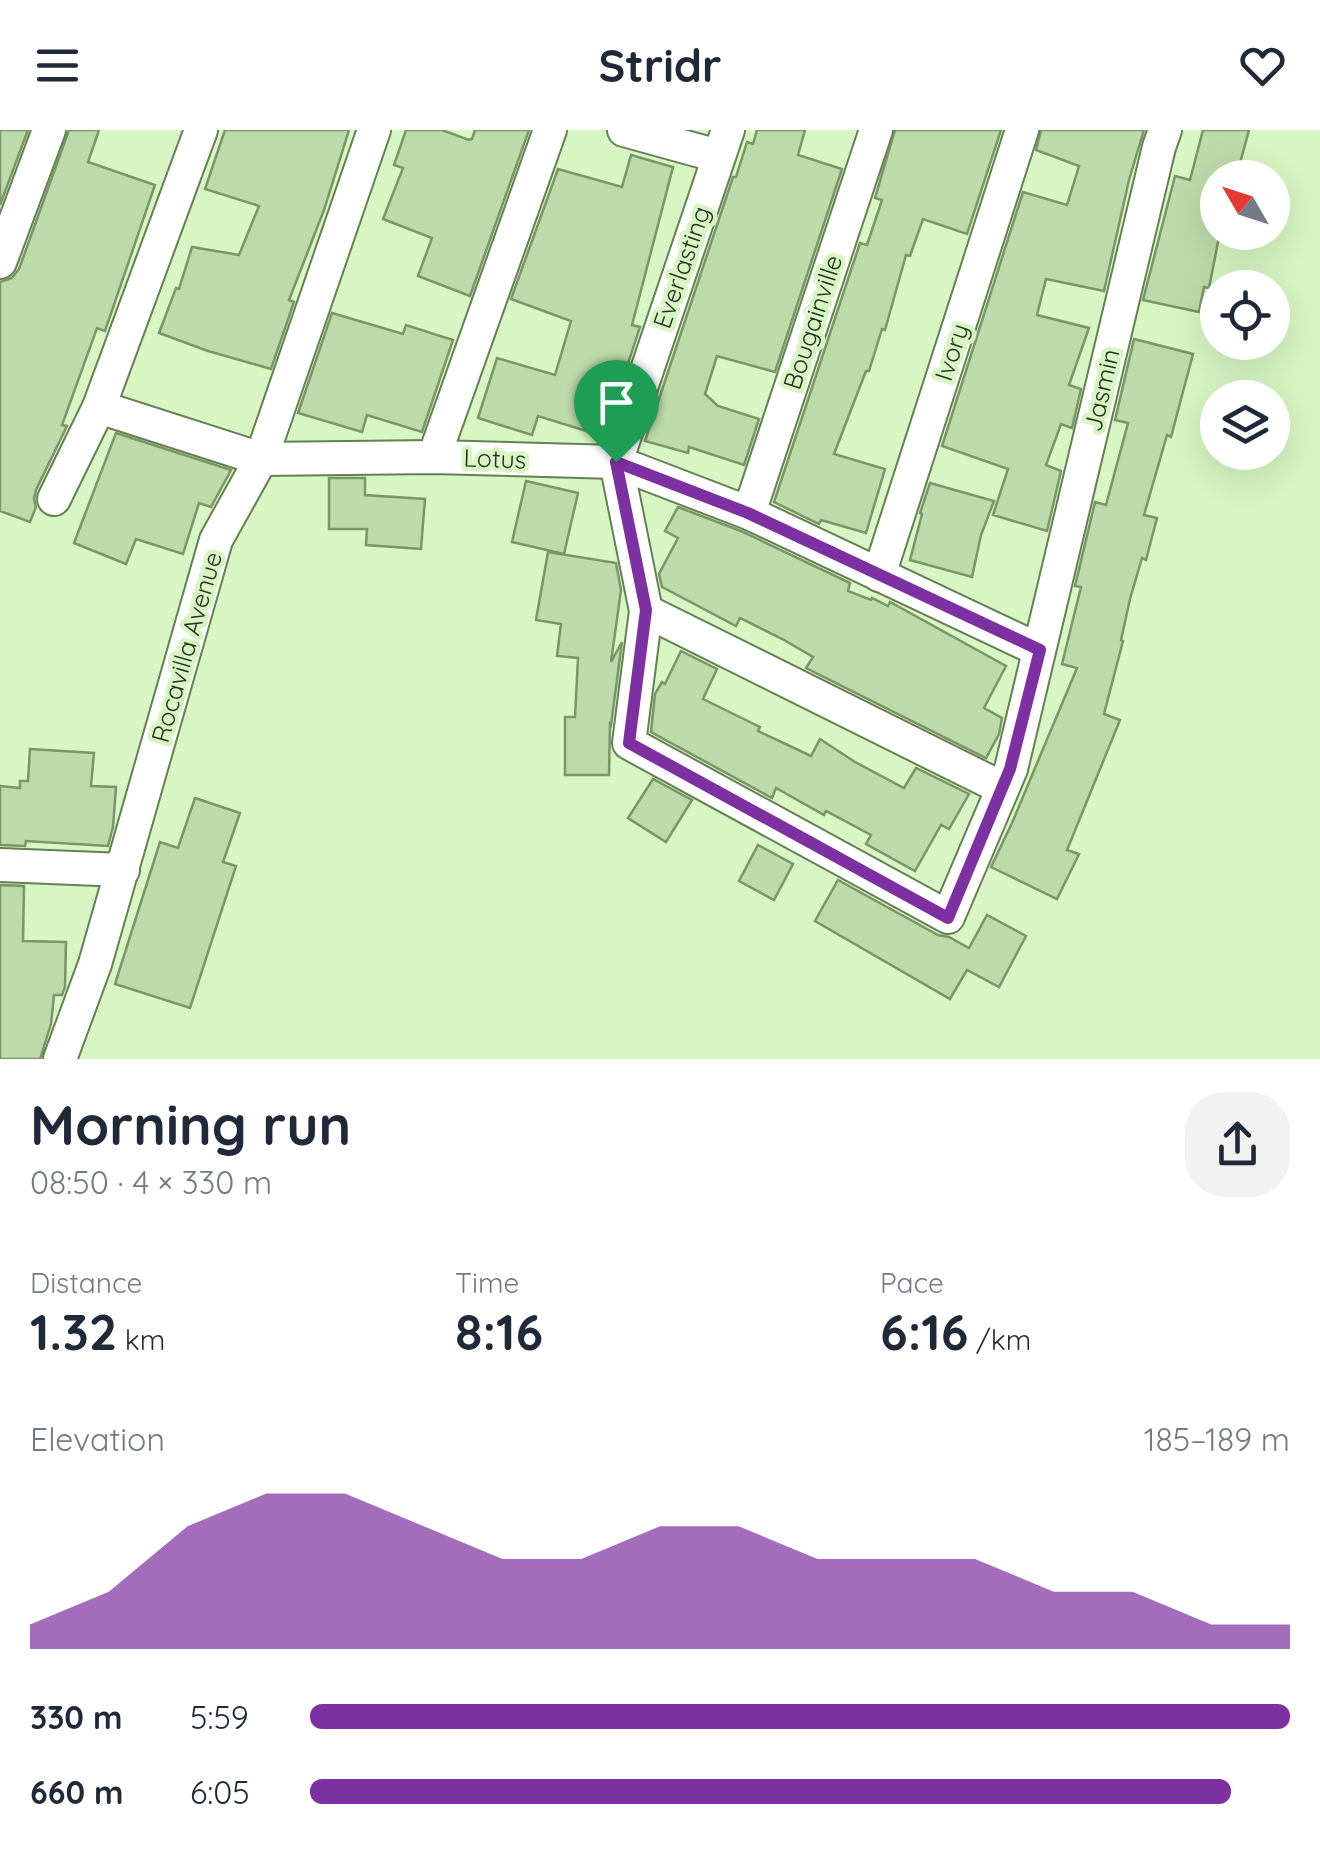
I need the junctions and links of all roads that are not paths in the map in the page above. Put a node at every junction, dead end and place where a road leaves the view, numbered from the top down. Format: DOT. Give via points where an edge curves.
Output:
graph roads {
  1 [pos="48,130"];
  2 [pos="200,130"];
  3 [pos="374,130"];
  4 [pos="550,130"];
  5 [pos="624,130"];
  6 [pos="876,130"];
  7 [pos="1022,130"];
  8 [pos="1165,130"];
  9 [pos="723,143"];
  10 [pos="0,262"];
  11 [pos="99,407"];
  12 [pos="434,457"];
  13 [pos="261,459"];
  14 [pos="616,462"];
  15 [pos="54,498"];
  16 [pos="748,513"];
  17 [pos="879,575"];
  18 [pos="646,610"];
  19 [pos="1040,650"];
  20 [pos="1002,788"];
  21 [pos="0,865"];
  22 [pos="123,870"];
  23 [pos="60,1059"];
  1 -- 10 [label="street"];
  2 -- 11 [label="street"];
  3 -- 13 [label="street, Rocavilla Avenue"];
  4 -- 12 [label="street"];
  5 -- 9 [label="street"];
  6 -- 16 [label="street, Bougainville"];
  7 -- 17 [label="street, Ivory"];
  8 -- 19 [label="street, Jasmin"];
  9 -- 14 [label="street, Everlasting"];
  11 -- 13 [label="street, Lotus"];
  11 -- 15 [label="street"];
  12 -- 13 [label="street, Lotus"];
  12 -- 14 [label="street, Lotus"];
  13 -- 22 [label="street, Rocavilla Avenue" via="216,540"];
  14 -- 16 [label="street, Lotus"];
  14 -- 18 [label="street"];
  16 -- 17 [label="street, Lotus"];
  17 -- 19 [label="street, Lotus"];
  18 -- 20 [label="street"];
  18 -- 20 [label="street" via="629,743 948,918"];
  19 -- 20 [label="street"];
  21 -- 22 [label="street"];
  22 -- 23 [label="street, Rocavilla Avenue"];
}
